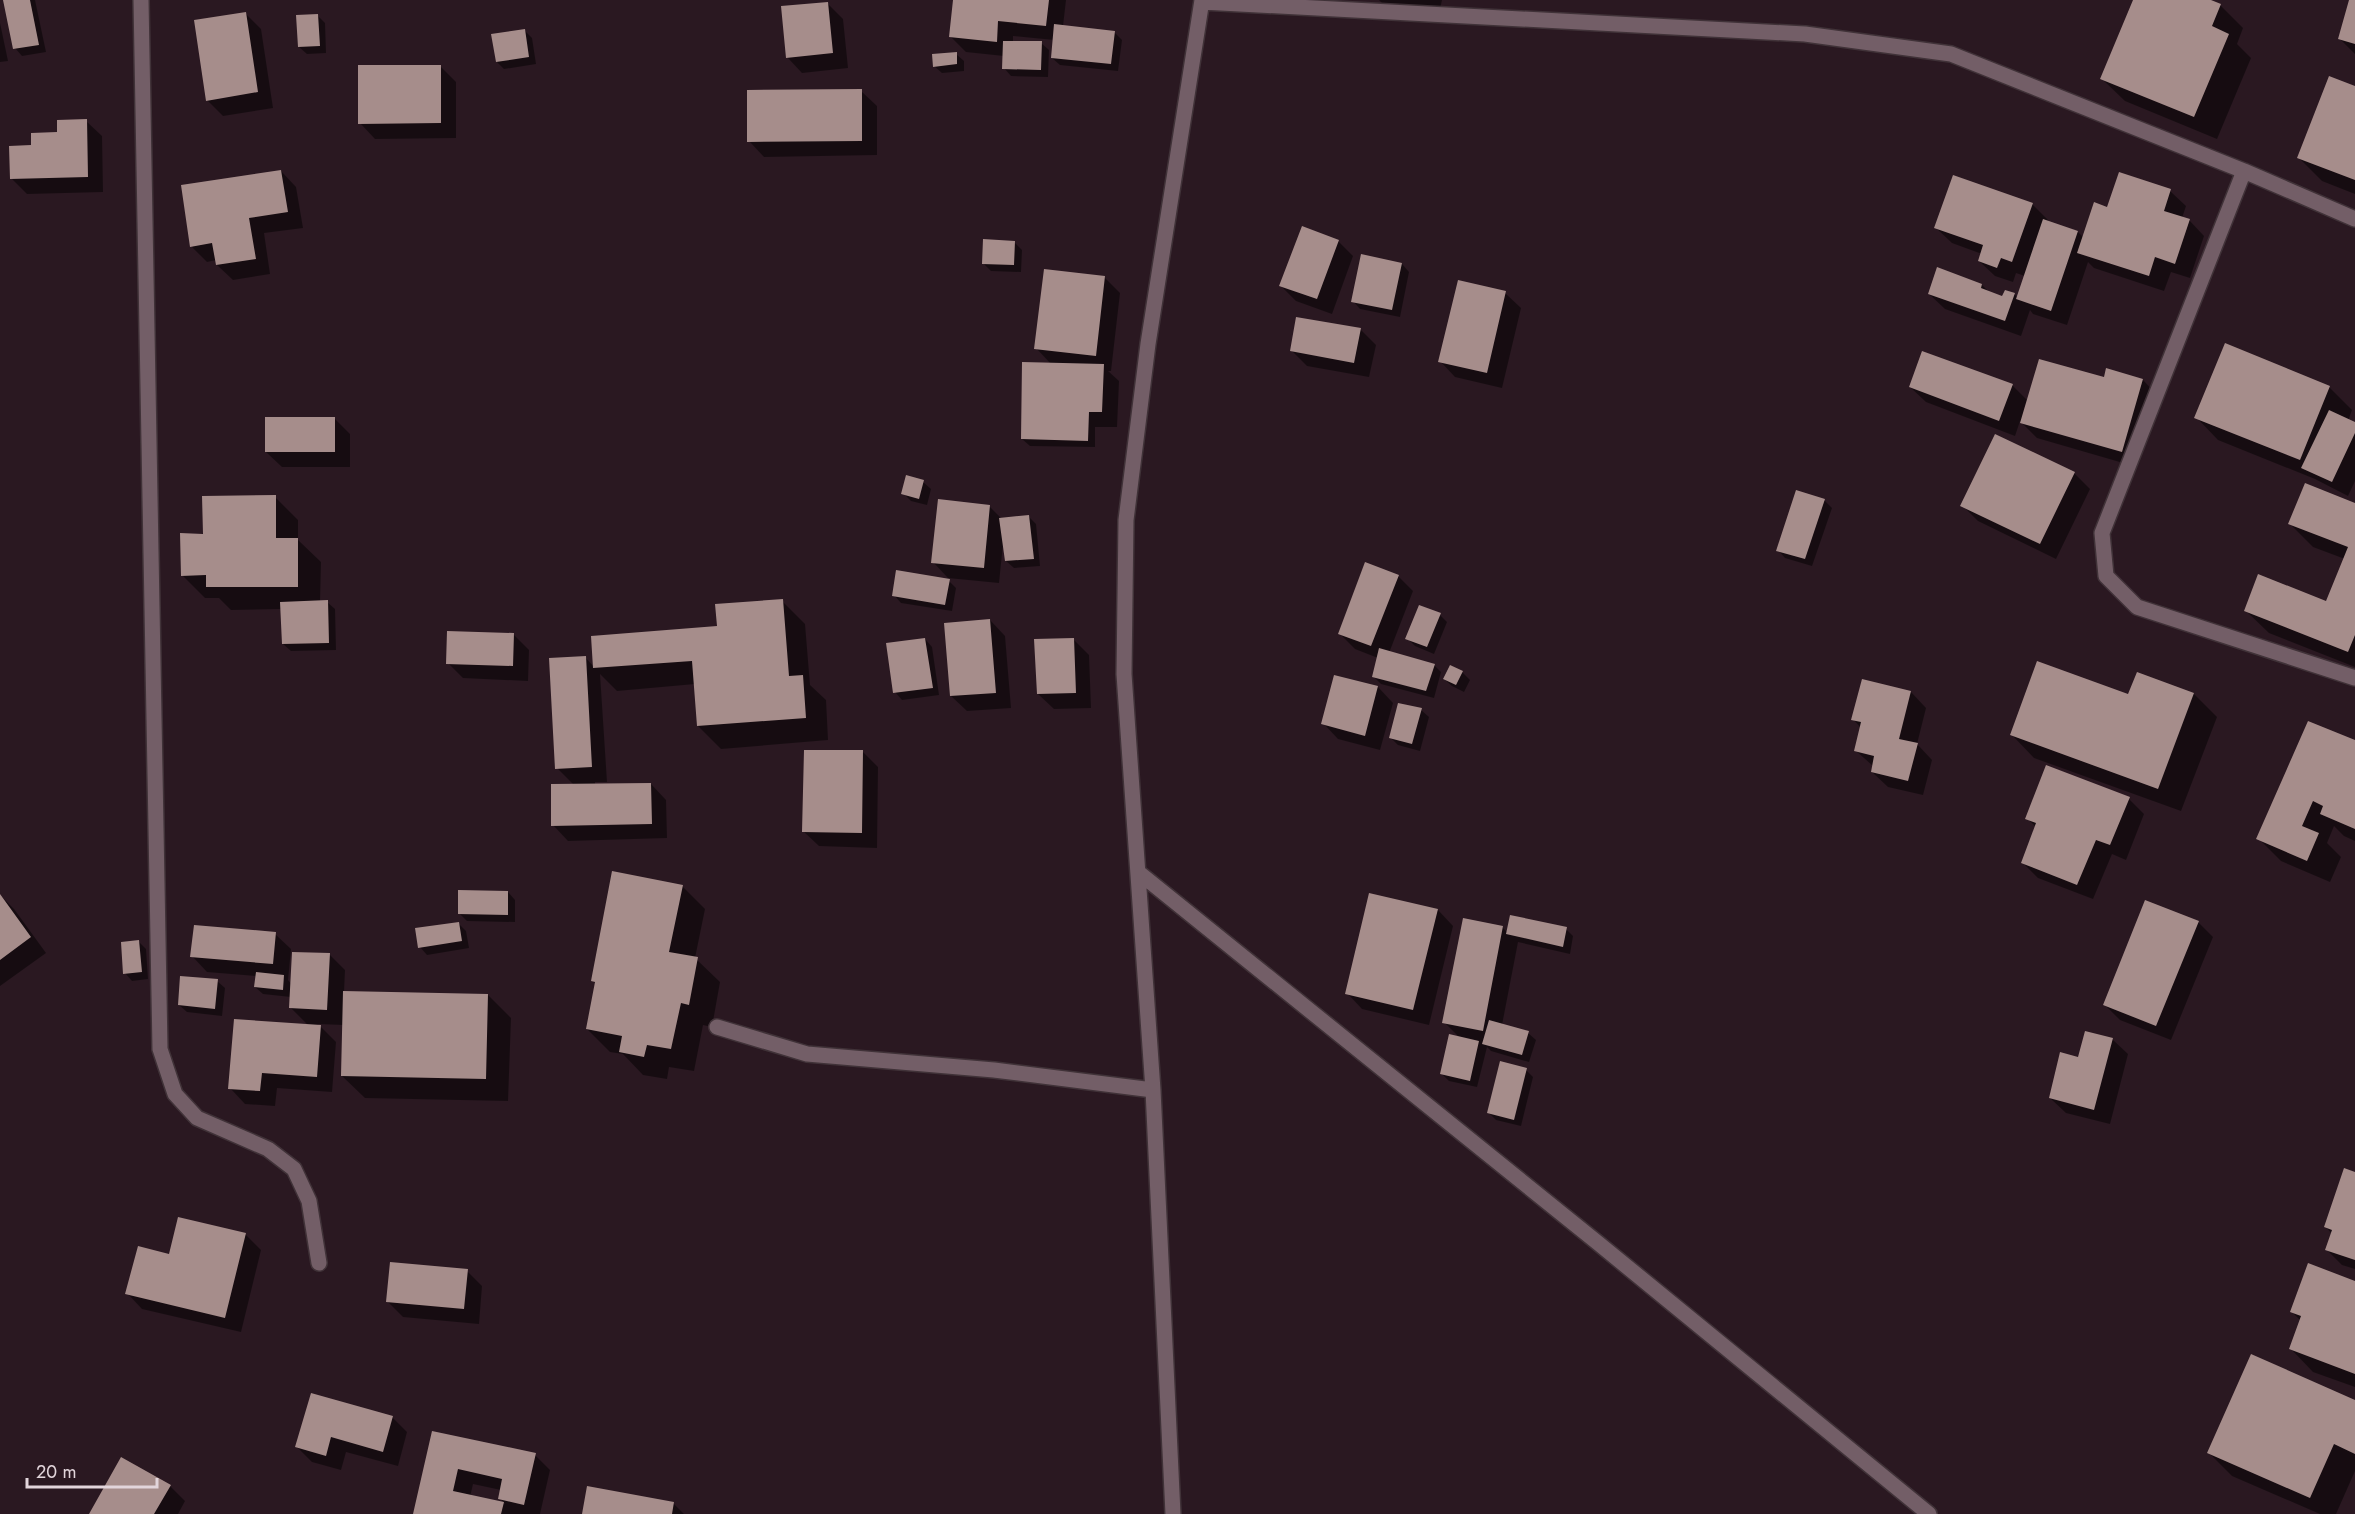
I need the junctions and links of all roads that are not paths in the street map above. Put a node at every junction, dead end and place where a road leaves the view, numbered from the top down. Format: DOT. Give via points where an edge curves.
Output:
graph roads {
  1 [pos="141,0"];
  2 [pos="1202,1"];
  3 [pos="2244,171"];
  4 [pos="2355,219"];
  5 [pos="2355,678"];
  6 [pos="1138,872"];
  7 [pos="717,1027"];
  8 [pos="1153,1090"];
  9 [pos="319,1263"];
  10 [pos="1173,1514"];
  11 [pos="1929,1514"];
  1 -- 9 [label="street" via="160,1049 175,1094 197,1118 268,1149 294,1169 309,1201"];
  2 -- 3 [label="street" via="1805,34 1951,54"];
  2 -- 6 [label="street" via="1148,344 1126,520 1124,674"];
  3 -- 4 [label="street"];
  3 -- 5 [label="street" via="2102,533 2106,576 2137,607"];
  6 -- 8 [label="street"];
  6 -- 11 [label="street"];
  7 -- 8 [label="street" via="807,1054 994,1070"];
  8 -- 10 [label="street"];
}
